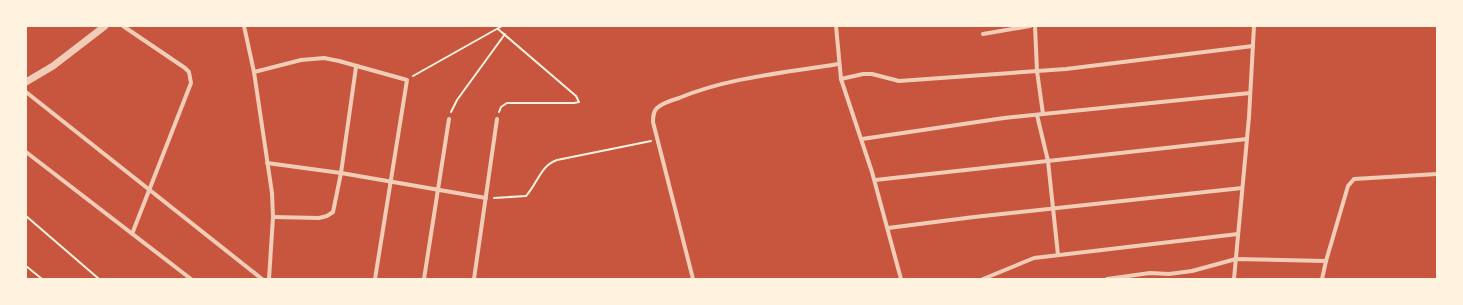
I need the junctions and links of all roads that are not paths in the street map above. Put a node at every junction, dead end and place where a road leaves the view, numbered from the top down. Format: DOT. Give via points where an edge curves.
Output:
graph roads {
  1 [pos="105,26"];
  2 [pos="123,26"];
  3 [pos="244,26"];
  4 [pos="836,26"];
  5 [pos="1030,26"];
  6 [pos="1034,26"];
  7 [pos="1254,26"];
  8 [pos="983,34"];
  9 [pos="1253,46"];
  10 [pos="838,64"];
  11 [pos="356,67"];
  12 [pos="1037,71"];
  13 [pos="254,72"];
  14 [pos="840,79"];
  15 [pos="26,82"];
  16 [pos="26,92"];
  17 [pos="1250,93"];
  18 [pos="1043,114"];
  19 [pos="1037,115"];
  20 [pos="449,119"];
  21 [pos="497,120"];
  22 [pos="862,139"];
  23 [pos="1247,139"];
  24 [pos="26,152"];
  25 [pos="1048,161"];
  26 [pos="267,163"];
  27 [pos="341,173"];
  28 [pos="1437,174"];
  29 [pos="875,180"];
  30 [pos="391,181"];
  31 [pos="1242,188"];
  32 [pos="149,189"];
  33 [pos="439,189"];
  34 [pos="486,198"];
  35 [pos="1054,208"];
  36 [pos="273,217"];
  37 [pos="888,228"];
  38 [pos="132,234"];
  39 [pos="1238,234"];
  40 [pos="1058,255"];
  41 [pos="1236,259"];
  42 [pos="1326,261"];
  43 [pos="191,279"];
  44 [pos="262,279"];
  45 [pos="269,279"];
  46 [pos="375,279"];
  47 [pos="424,279"];
  48 [pos="474,279"];
  49 [pos="693,279"];
  50 [pos="901,279"];
  51 [pos="982,279"];
  52 [pos="1107,279"];
  53 [pos="1234,279"];
  54 [pos="1322,279"];
  1 -- 15 [label="street" via="53,66"];
  2 -- 32 [label="street" via="185,68 191,77 191,83"];
  3 -- 13 [label="street"];
  4 -- 10 [label="street"];
  5 -- 8 [label="street"];
  6 -- 12 [label="street"];
  7 -- 9 [label="street"];
  9 -- 12 [label="street"];
  9 -- 17 [label="street"];
  10 -- 14 [label="street"];
  10 -- 49 [label="street" via="699,89 656,109 653,114 658,140"];
  11 -- 13 [label="street" via="324,58 301,60"];
  11 -- 27 [label="street"];
  11 -- 30 [label="street" via="407,80"];
  12 -- 14 [label="street" via="899,81 863,74"];
  12 -- 18 [label="street"];
  13 -- 26 [label="street"];
  14 -- 22 [label="street"];
  16 -- 32 [label="street"];
  17 -- 18 [label="street"];
  17 -- 23 [label="street"];
  18 -- 19 [label="street"];
  19 -- 22 [label="street"];
  19 -- 25 [label="street"];
  20 -- 33 [label="street"];
  21 -- 34 [label="street"];
  22 -- 29 [label="street"];
  23 -- 25 [label="street"];
  23 -- 31 [label="street"];
  24 -- 38 [label="street"];
  25 -- 29 [label="street"];
  25 -- 35 [label="street"];
  26 -- 27 [label="street"];
  26 -- 36 [label="street"];
  27 -- 30 [label="street"];
  27 -- 36 [label="street" via="333,212 327,216"];
  28 -- 42 [label="street" via="1354,179 1348,186"];
  29 -- 37 [label="street"];
  30 -- 33 [label="street"];
  30 -- 46 [label="street"];
  31 -- 35 [label="street"];
  31 -- 39 [label="street"];
  32 -- 38 [label="street"];
  32 -- 44 [label="street"];
  33 -- 34 [label="street"];
  33 -- 47 [label="street"];
  34 -- 48 [label="street"];
  35 -- 37 [label="street"];
  35 -- 40 [label="street"];
  36 -- 45 [label="street"];
  37 -- 50 [label="street"];
  38 -- 43 [label="street"];
  39 -- 40 [label="street"];
  39 -- 41 [label="street"];
  40 -- 51 [label="street" via="1020,262"];
  41 -- 42 [label="street"];
  41 -- 52 [label="street" via="1192,271"];
  41 -- 53 [label="street"];
  42 -- 54 [label="street"];
}
